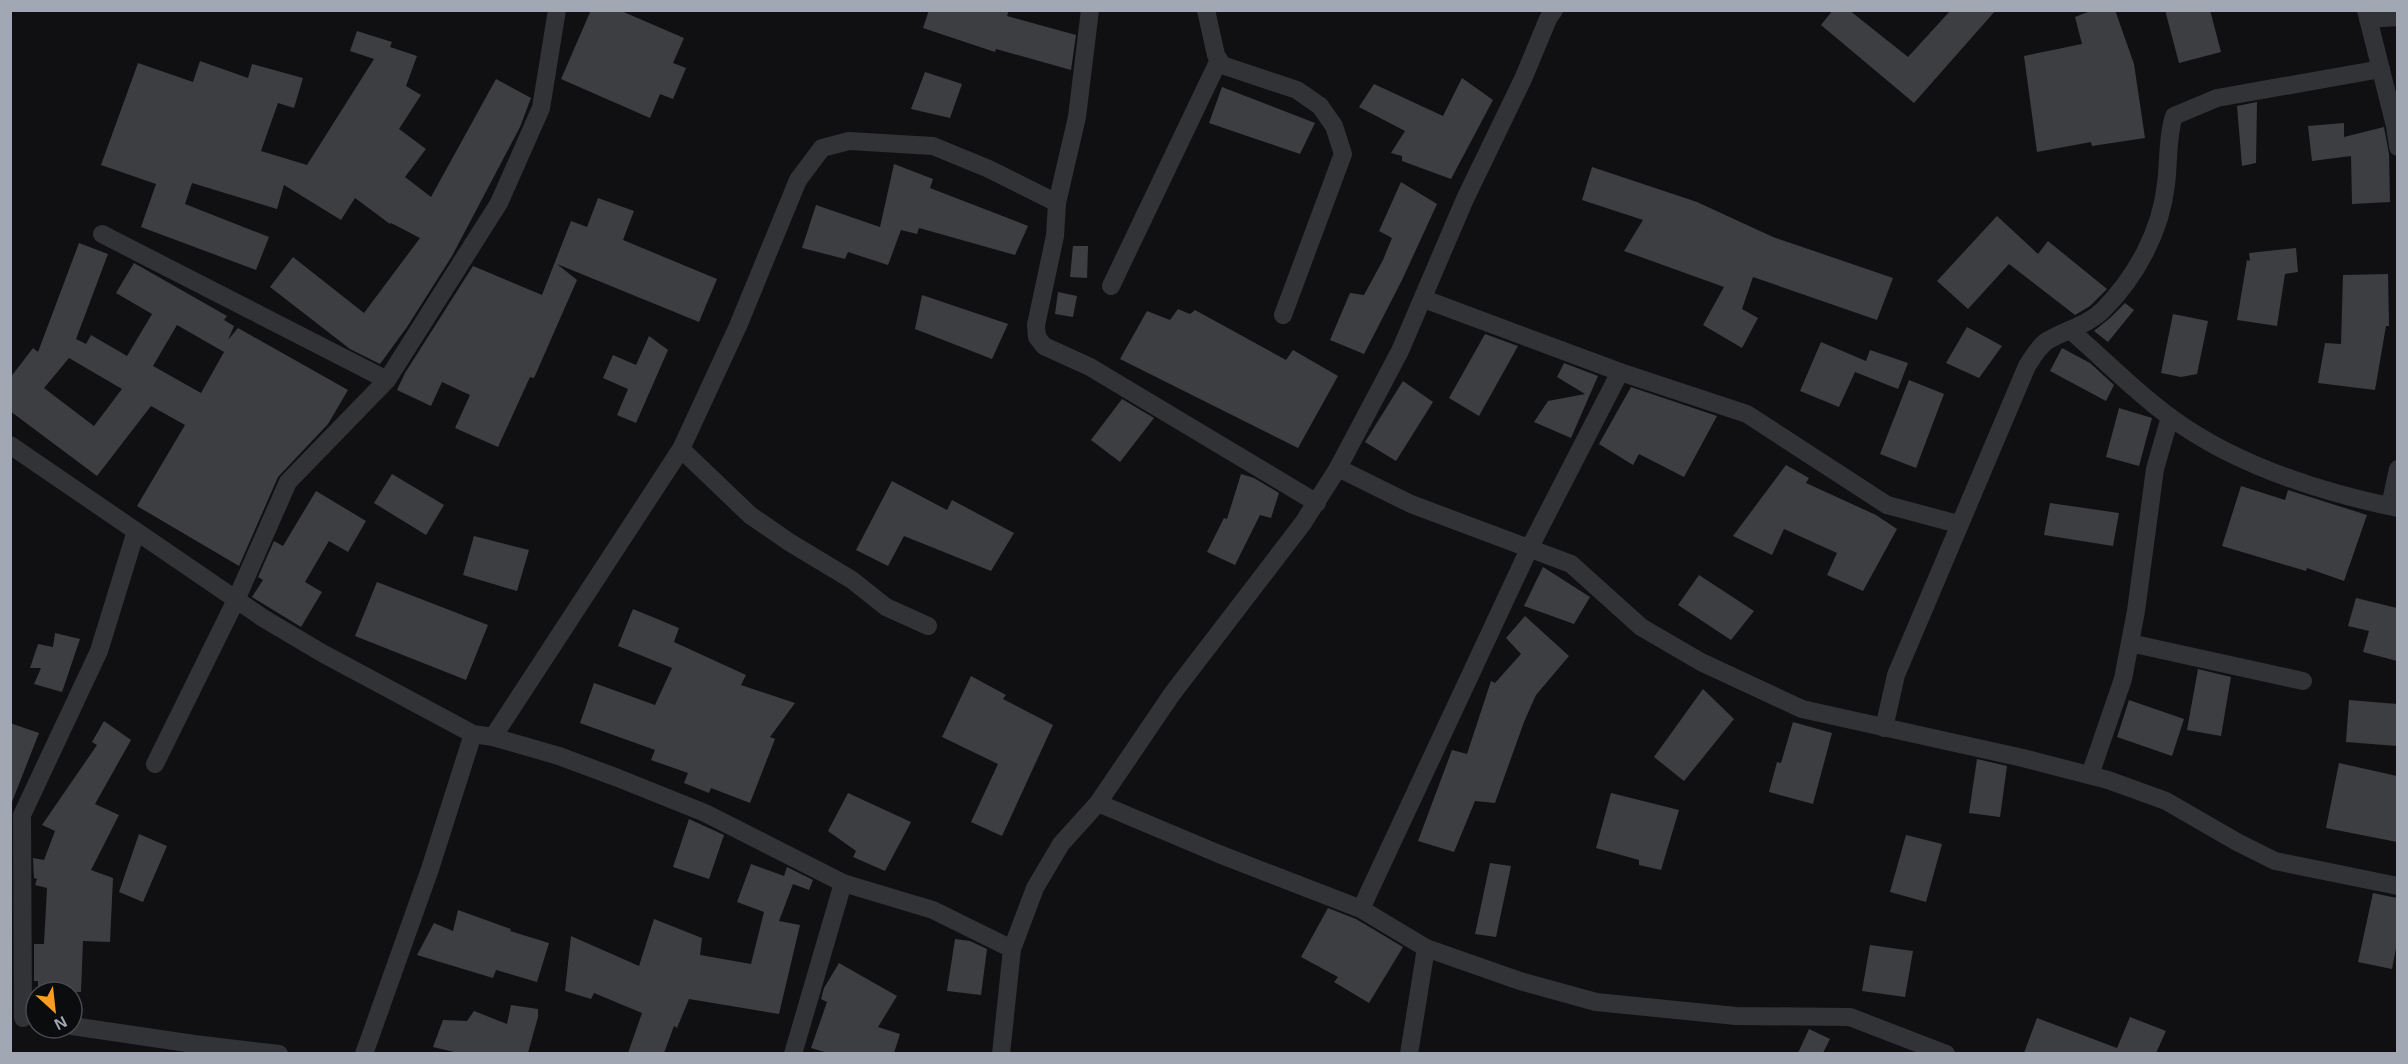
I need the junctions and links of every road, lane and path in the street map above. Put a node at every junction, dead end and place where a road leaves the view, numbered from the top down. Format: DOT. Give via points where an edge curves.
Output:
graph roads {
  1 [pos="556,10"];
  2 [pos="1090,10"];
  3 [pos="1206,10"];
  4 [pos="1554,10"];
  5 [pos="2367,15"];
  6 [pos="2397,17"];
  7 [pos="1219,60"];
  8 [pos="2381,69"];
  9 [pos="2397,147"];
  10 [pos="1057,203"];
  11 [pos="102,234"];
  12 [pos="1111,286"];
  13 [pos="1424,299"];
  14 [pos="1283,315"];
  15 [pos="2070,330"];
  16 [pos="1620,372"];
  17 [pos="387,381"];
  18 [pos="2170,417"];
  19 [pos="10,445"];
  20 [pos="681,449"];
  21 [pos="1338,468"];
  22 [pos="2397,469"];
  23 [pos="1317,503"];
  24 [pos="2394,507"];
  25 [pos="1958,524"];
  26 [pos="136,531"];
  27 [pos="1530,547"];
  28 [pos="236,600"];
  29 [pos="928,626"];
  30 [pos="2130,643"];
  31 [pos="2303,681"];
  32 [pos="1884,728"];
  33 [pos="473,734"];
  34 [pos="493,737"];
  35 [pos="155,764"];
  36 [pos="2090,775"];
  37 [pos="1098,803"];
  38 [pos="843,883"];
  39 [pos="2397,886"];
  40 [pos="1361,909"];
  41 [pos="1426,948"];
  42 [pos="1012,950"];
  43 [pos="23,1019"];
  44 [pos="84,1028"];
  45 [pos="279,1053"];
  46 [pos="364,1053"];
  47 [pos="793,1053"];
  48 [pos="1001,1053"];
  49 [pos="1408,1053"];
  50 [pos="1946,1053"];
  1 -- 17 [label="street" via="541,108 499,203"];
  2 -- 10 [label="street" via="1077,117"];
  3 -- 7 [label="street"];
  4 -- 13 [label="street" via="1465,199"];
  5 -- 6 [label="street"];
  5 -- 8 [label="street"];
  7 -- 12 [label="street"];
  7 -- 14 [label="street" via="1222,65 1297,90 1320,106 1334,126 1343,154"];
  8 -- 9 [label="street"];
  8 -- 15 [label="street" via="2217,98 2174,116 2162,210 2143,256 2129,280 2101,312"];
  10 -- 20 [label="street" via="933,146 849,141 822,148 798,180 738,326"];
  10 -- 23 [label="street" via="1055,236 1036,325 1037,337 1044,346 1090,367"];
  11 -- 17 [label="street"];
  13 -- 16 [label="street"];
  13 -- 21 [label="street"];
  15 -- 18 [label="street"];
  15 -- 25 [label="street" via="2045,342 2027,366"];
  16 -- 25 [label="street" via="1747,414 1887,505"];
  16 -- 27 [label="street"];
  17 -- 28 [label="street" via="288,482"];
  18 -- 24 [label="street" via="2227,453 2326,491"];
  18 -- 30 [label="street" via="2155,468"];
  19 -- 26 [label="street"];
  20 -- 29 [label="street" via="750,514 789,542 852,580 886,607"];
  20 -- 34 [label="street"];
  21 -- 23 [label="street"];
  21 -- 27 [label="street" via="1412,504"];
  22 -- 24 [label="street"];
  23 -- 37 [label="street" via="1172,694"];
  25 -- 32 [label="street" via="1896,675"];
  26 -- 28 [label="street"];
  26 -- 43 [label="street" via="99,651 22,814"];
  27 -- 32 [label="street" via="1571,564 1641,627 1701,663 1802,709"];
  27 -- 40 [label="street"];
  28 -- 33 [label="street" via="322,653"];
  28 -- 35 [label="street"];
  30 -- 31 [label="street"];
  30 -- 36 [label="street" via="2123,679"];
  32 -- 36 [label="street"];
  33 -- 34 [label="street"];
  33 -- 46 [label="street"];
  34 -- 38 [label="street" via="559,756 705,813"];
  36 -- 39 [label="street" via="2166,801 2275,861"];
  37 -- 40 [label="street"];
  37 -- 42 [label="street" via="1061,844 1035,888"];
  38 -- 42 [label="street" via="933,910"];
  38 -- 47 [label="street"];
  40 -- 41 [label="street"];
  41 -- 49 [label="street"];
  41 -- 50 [label="street" via="1596,1002 1736,1016 1851,1017"];
  42 -- 48 [label="street"];
  44 -- 45 [label="street"];
}
